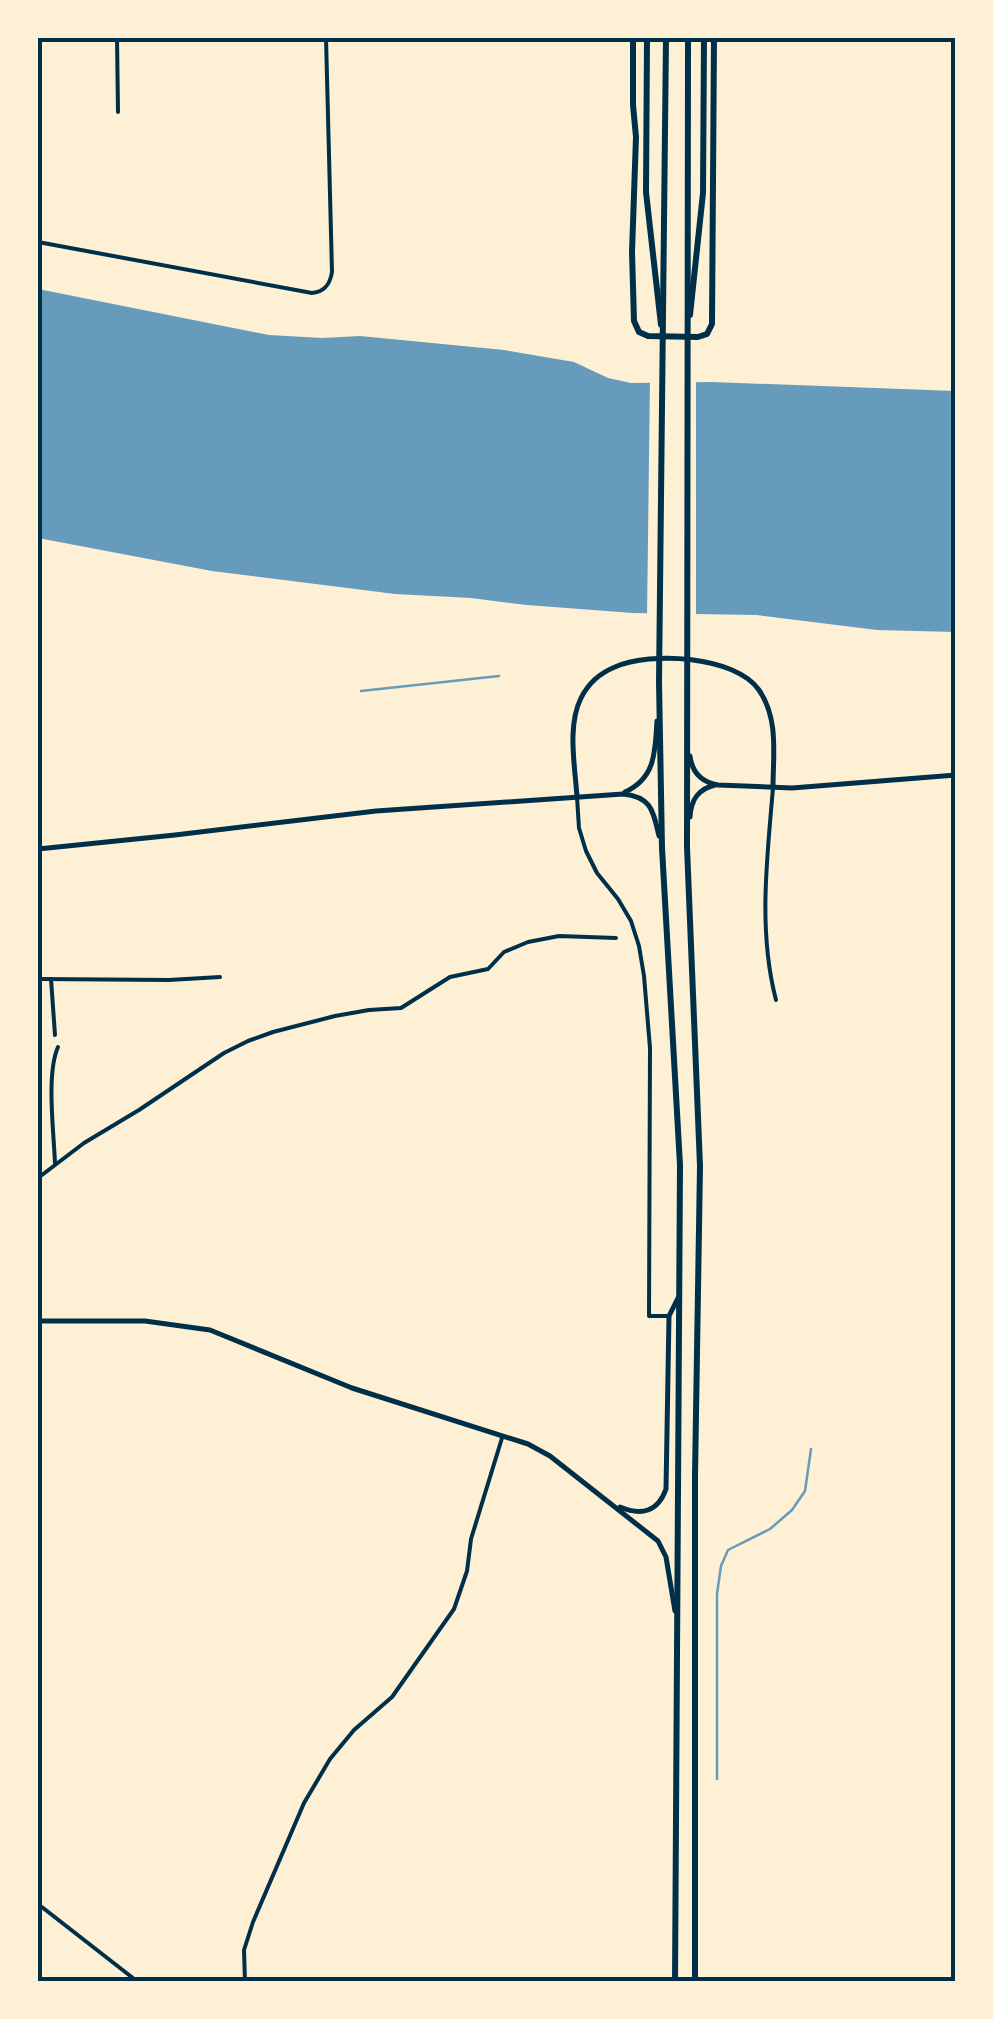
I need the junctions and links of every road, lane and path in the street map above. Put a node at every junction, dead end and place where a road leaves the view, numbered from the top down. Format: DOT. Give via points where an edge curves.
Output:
graph roads {
  1 [pos="118,38"];
  2 [pos="326,38"];
  3 [pos="632,38"];
  4 [pos="647,38"];
  5 [pos="666,38"];
  6 [pos="688,38"];
  7 [pos="704,38"];
  8 [pos="714,38"];
  9 [pos="118,112"];
  10 [pos="38,242"];
  11 [pos="663,346"];
  12 [pos="686,346"];
  13 [pos="659,702"];
  14 [pos="686,703"];
  15 [pos="956,774"];
  16 [pos="718,785"];
  17 [pos="773,788"];
  18 [pos="617,794"];
  19 [pos="577,797"];
  20 [pos="688,846"];
  21 [pos="662,848"];
  22 [pos="38,849"];
  23 [pos="616,938"];
  24 [pos="220,977"];
  25 [pos="51,978"];
  26 [pos="38,979"];
  27 [pos="776,1000"];
  28 [pos="55,1036"];
  29 [pos="58,1047"];
  30 [pos="55,1164"];
  31 [pos="38,1178"];
  32 [pos="678,1298"];
  33 [pos="669,1316"];
  34 [pos="38,1321"];
  35 [pos="503,1435"];
  36 [pos="612,1504"];
  37 [pos="676,1621"];
  38 [pos="38,1904"];
  39 [pos="138,1982"];
  40 [pos="245,1982"];
  41 [pos="675,1982"];
  42 [pos="695,1982"];
  1 -- 9 [label="street"];
  2 -- 10 [label="street" via="331,278 323,290"];
  3 -- 8 [label="main road" via="634,322 648,336 696,338 712,324"];
  4 -- 11 [label="main road" via="646,192"];
  5 -- 11 [label="main road"];
  6 -- 12 [label="main road"];
  7 -- 12 [label="main road" via="704,192"];
  11 -- 13 [label="main road"];
  12 -- 14 [label="main road"];
  13 -- 18 [label="street" via="650,770"];
  13 -- 21 [label="main road"];
  14 -- 16 [label="street" via="692,766"];
  14 -- 20 [label="main road"];
  15 -- 17 [label="street"];
  16 -- 17 [label="street"];
  16 -- 20 [label="street" via="692,802"];
  17 -- 19 [label="street" via="772,719 757,688 722,665 656,660 615,666 582,695 574,724"];
  17 -- 27 [label="street" via="765,917"];
  18 -- 19 [label="street"];
  18 -- 21 [label="street" via="650,806"];
  19 -- 22 [label="street" via="376,811"];
  19 -- 33 [label="street" via="586,851 640,946 650,1048 649,1316"];
  20 -- 42 [label="main road" via="700,1166"];
  21 -- 32 [label="main road" via="680,1165"];
  23 -- 30 [label="street" via="528,942 504,952 488,969 450,977 402,1008 335,1016 248,1041"];
  24 -- 25 [label="street"];
  25 -- 26 [label="street"];
  25 -- 28 [label="street"];
  29 -- 30 [label="street"];
  30 -- 31 [label="street"];
  32 -- 33 [label="street"];
  32 -- 37 [label="main road"];
  33 -- 36 [label="street" via="666,1492 645,1512"];
  34 -- 35 [label="street" via="202,1328 352,1388"];
  35 -- 36 [label="street" via="550,1456"];
  35 -- 40 [label="street" via="454,1608 392,1696 330,1759 304,1803 253,1922 244,1950"];
  36 -- 37 [label="street" via="663,1548"];
  37 -- 41 [label="main road"];
  38 -- 39 [label="street"];
}
